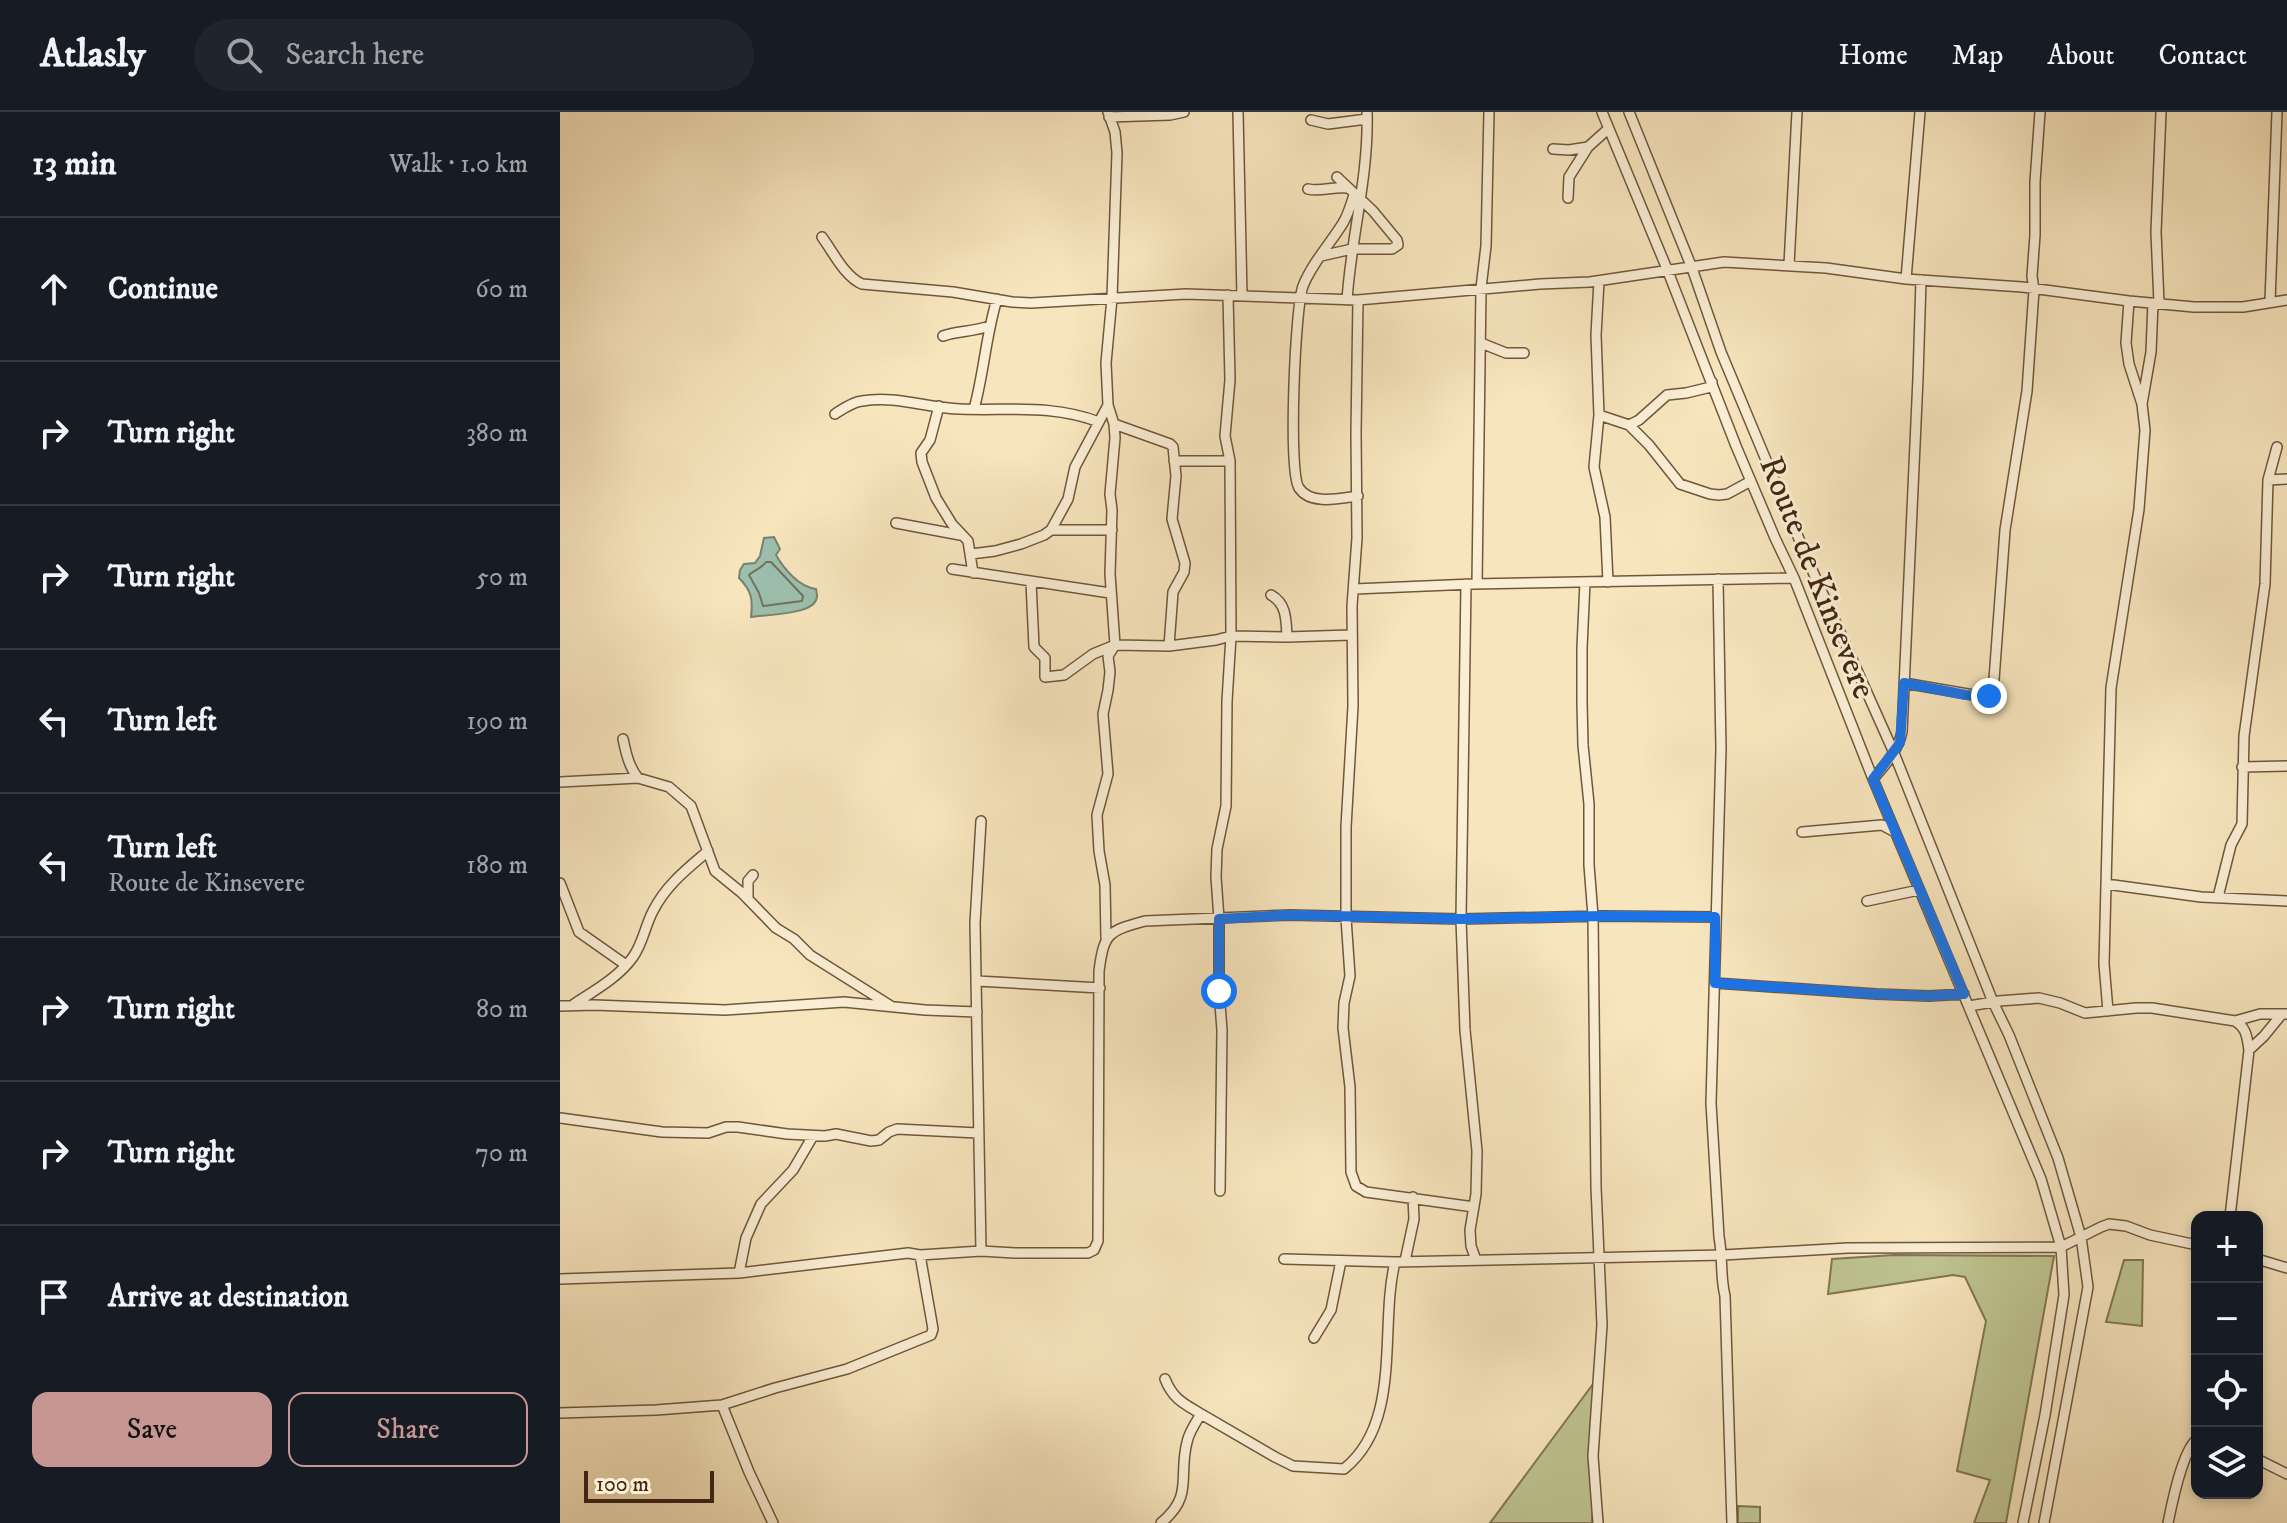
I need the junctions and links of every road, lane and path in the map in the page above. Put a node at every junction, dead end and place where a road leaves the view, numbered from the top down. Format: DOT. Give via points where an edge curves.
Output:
graph roads {
  1 [pos="1184,112"];
  2 [pos="1238,112"];
  3 [pos="1489,112"];
  4 [pos="1602,112"];
  5 [pos="1629,112"];
  6 [pos="1797,112"];
  7 [pos="1920,112"];
  8 [pos="2040,112"];
  9 [pos="2161,112"];
  10 [pos="2277,112"];
  11 [pos="1109,114"];
  12 [pos="1367,116"];
  13 [pos="1311,120"];
  14 [pos="1608,129"];
  15 [pos="1588,147"];
  16 [pos="1553,149"];
  17 [pos="1337,177"];
  18 [pos="1308,189"];
  19 [pos="1355,194"];
  20 [pos="1568,198"];
  21 [pos="822,237"];
  22 [pos="1352,249"];
  23 [pos="1321,256"];
  24 [pos="1789,265"];
  25 [pos="1692,268"];
  26 [pos="1667,269"];
  27 [pos="1906,279"];
  28 [pos="1921,280"];
  29 [pos="1599,281"];
  30 [pos="1481,288"];
  31 [pos="2034,290"];
  32 [pos="1228,295"];
  33 [pos="1242,296"];
  34 [pos="1112,298"];
  35 [pos="997,299"];
  36 [pos="1299,299"];
  37 [pos="1353,300"];
  38 [pos="2287,300"];
  39 [pos="2129,301"];
  40 [pos="2270,302"];
  41 [pos="2156,303"];
  42 [pos="989,326"];
  43 [pos="943,336"];
  44 [pos="1481,343"];
  45 [pos="1524,353"];
  46 [pos="1712,382"];
  47 [pos="2142,404"];
  48 [pos="1108,405"];
  49 [pos="939,406"];
  50 [pos="974,409"];
  51 [pos="835,414"];
  52 [pos="1599,415"];
  53 [pos="1099,422"];
  54 [pos="1114,424"];
  55 [pos="1629,425"];
  56 [pos="2277,447"];
  57 [pos="1174,461"];
  58 [pos="1230,461"];
  59 [pos="2287,479"];
  60 [pos="2268,480"];
  61 [pos="1751,481"];
  62 [pos="1358,496"];
  63 [pos="896,523"];
  64 [pos="1051,530"];
  65 [pos="1112,530"];
  66 [pos="960,535"];
  67 [pos="971,554"];
  68 [pos="952,569"];
  69 [pos="973,573"];
  70 [pos="1794,578"];
  71 [pos="1718,579"];
  72 [pos="1031,582"];
  73 [pos="1585,582"];
  74 [pos="1608,582"];
  75 [pos="1466,584"];
  76 [pos="1477,584"];
  77 [pos="1354,589"];
  78 [pos="1110,593"];
  79 [pos="1271,595"];
  80 [pos="1351,635"];
  81 [pos="1231,636"];
  82 [pos="1287,637"];
  83 [pos="1115,645"];
  84 [pos="1169,646"];
  85 [pos="1904,683"];
  86 [pos="623,739"];
  87 [pos="1894,753"];
  88 [pos="2287,766"];
  89 [pos="2242,767"];
  90 [pos="638,778"];
  91 [pos="1873,779"];
  92 [pos="560,782"];
  93 [pos="981,821"];
  94 [pos="1802,832"];
  95 [pos="1895,832"];
  96 [pos="708,851"];
  97 [pos="753,875"];
  98 [pos="560,883"];
  99 [pos="2106,884"];
  100 [pos="1919,890"];
  101 [pos="2218,897"];
  102 [pos="748,899"];
  103 [pos="1867,901"];
  104 [pos="2287,901"];
  105 [pos="1593,916"];
  106 [pos="1715,917"];
  107 [pos="1346,918"];
  108 [pos="1219,919"];
  109 [pos="1461,919"];
  110 [pos="1106,938"];
  111 [pos="626,965"];
  112 [pos="977,981"];
  113 [pos="1715,983"];
  114 [pos="1100,988"];
  115 [pos="1964,994"];
  116 [pos="1993,1002"];
  117 [pos="565,1006"];
  118 [pos="891,1006"];
  119 [pos="1969,1006"];
  120 [pos="2108,1011"];
  121 [pos="977,1012"];
  122 [pos="2285,1014"];
  123 [pos="2235,1021"];
  124 [pos="2249,1050"];
  125 [pos="560,1118"];
  126 [pos="978,1133"];
  127 [pos="813,1136"];
  128 [pos="1220,1191"];
  129 [pos="1413,1197"];
  130 [pos="1474,1207"];
  131 [pos="2231,1211"];
  132 [pos="2081,1237"];
  133 [pos="2191,1244"];
  134 [pos="2061,1247"];
  135 [pos="981,1251"];
  136 [pos="920,1255"];
  137 [pos="1723,1255"];
  138 [pos="1600,1256"];
  139 [pos="1284,1259"];
  140 [pos="1476,1260"];
  141 [pos="1341,1261"];
  142 [pos="2263,1261"];
  143 [pos="1400,1262"];
  144 [pos="2287,1268"];
  145 [pos="739,1273"];
  146 [pos="560,1279"];
  147 [pos="1314,1338"];
  148 [pos="1165,1379"];
  149 [pos="560,1400"];
  150 [pos="722,1405"];
  151 [pos="564,1412"];
  152 [pos="1201,1414"];
  153 [pos="2191,1446"];
  154 [pos="2263,1462"];
  155 [pos="2287,1474"];
  156 [pos="773,1523"];
  157 [pos="1161,1523"];
  158 [pos="1598,1523"];
  159 [pos="1732,1523"];
  160 [pos="2023,1523"];
  161 [pos="2044,1523"];
  162 [pos="2168,1523"];
  1 -- 11 [label="street"];
  2 -- 33 [label="street"];
  3 -- 30 [label="street"];
  4 -- 14 [label="street, Route de Kinsevere"];
  5 -- 25 [label="street"];
  6 -- 24 [label="street"];
  7 -- 27 [label="street"];
  8 -- 31 [label="street"];
  9 -- 41 [label="street"];
  10 -- 40 [label="street"];
  11 -- 34 [label="street" via="1117,153"];
  12 -- 13 [label="street" via="1328,124"];
  12 -- 19 [label="street"];
  14 -- 15 [label="street"];
  14 -- 26 [label="street, Route de Kinsevere"];
  15 -- 16 [label="street"];
  15 -- 20 [label="street" via="1569,177"];
  17 -- 19 [label="street"];
  18 -- 19 [label="street" via="1339,187"];
  19 -- 22 [label="street"];
  19 -- 22 [label="street" via="1398,245"];
  19 -- 23 [label="street"];
  21 -- 35 [label="street" via="856,282"];
  22 -- 23 [label="street"];
  22 -- 37 [label="street"];
  23 -- 36 [label="street"];
  24 -- 25 [label="street" via="1724,262"];
  24 -- 27 [label="street"];
  25 -- 26 [label="street"];
  25 -- 87 [label="street" via="1809,563"];
  26 -- 29 [label="street"];
  26 -- 46 [label="street, Route de Kinsevere"];
  27 -- 28 [label="street"];
  28 -- 31 [label="street"];
  28 -- 85 [label="street"];
  29 -- 30 [label="street"];
  29 -- 52 [label="street"];
  30 -- 37 [label="street"];
  30 -- 44 [label="street"];
  31 -- 39 [label="street"];
  31 -- 85 [label="street" via="2027,391 2005,530 1993,693 1985,697"];
  32 -- 33 [label="street"];
  32 -- 34 [label="street"];
  32 -- 58 [label="street" via="1225,436"];
  33 -- 36 [label="street"];
  34 -- 35 [label="street" via="1031,303"];
  34 -- 48 [label="street" via="1106,342"];
  35 -- 42 [label="street"];
  36 -- 37 [label="street"];
  36 -- 62 [label="street" via="1297,486 1320,499"];
  37 -- 62 [label="street"];
  38 -- 40 [label="street"];
  39 -- 41 [label="street"];
  39 -- 47 [label="street" via="2126,343"];
  40 -- 41 [label="street" via="2243,307"];
  41 -- 47 [label="street"];
  42 -- 43 [label="street"];
  42 -- 50 [label="street"];
  44 -- 45 [label="street" via="1506,353"];
  44 -- 76 [label="street"];
  46 -- 55 [label="street" via="1704,390 1667,395"];
  46 -- 61 [label="street, Route de Kinsevere"];
  47 -- 99 [label="street" via="2139,509 2111,688"];
  48 -- 53 [label="street"];
  48 -- 54 [label="street"];
  49 -- 50 [label="street"];
  49 -- 51 [label="street" via="865,400"];
  49 -- 66 [label="street" via="922,462 936,498"];
  50 -- 53 [label="street" via="1047,410"];
  52 -- 55 [label="street"];
  52 -- 74 [label="street" via="1594,467 1605,517"];
  53 -- 64 [label="street"];
  54 -- 57 [label="street" via="1170,444"];
  54 -- 65 [label="street"];
  55 -- 61 [label="street" via="1680,484 1719,495"];
  56 -- 60 [label="street"];
  57 -- 58 [label="street"];
  57 -- 84 [label="street" via="1172,519 1185,563 1173,592"];
  58 -- 81 [label="street"];
  59 -- 60 [label="street"];
  60 -- 89 [label="street" via="2265,584"];
  61 -- 70 [label="street, Route de Kinsevere"];
  62 -- 77 [label="street"];
  63 -- 66 [label="street"];
  64 -- 65 [label="street"];
  64 -- 67 [label="street" via="1021,544"];
  65 -- 78 [label="street"];
  66 -- 67 [label="street"];
  67 -- 69 [label="street"];
  68 -- 69 [label="street"];
  69 -- 72 [label="street"];
  70 -- 71 [label="street"];
  70 -- 91 [label="street, Route de Kinsevere"];
  71 -- 74 [label="street"];
  71 -- 106 [label="street" via="1721,749"];
  72 -- 78 [label="street"];
  72 -- 83 [label="street" via="1034,647 1045,658 1045,677 1064,675"];
  73 -- 74 [label="street"];
  73 -- 76 [label="street"];
  73 -- 105 [label="street" via="1583,745"];
  75 -- 76 [label="street"];
  75 -- 77 [label="street"];
  75 -- 109 [label="street"];
  77 -- 80 [label="street"];
  78 -- 83 [label="street"];
  79 -- 82 [label="street" via="1283,605"];
  80 -- 82 [label="street"];
  80 -- 107 [label="street"];
  81 -- 82 [label="street"];
  81 -- 84 [label="street"];
  81 -- 108 [label="street" via="1226,806 1217,849"];
  83 -- 84 [label="street"];
  83 -- 110 [label="street" via="1108,656 1103,714 1108,774 1097,815"];
  85 -- 87 [label="street" via="1902,732"];
  86 -- 90 [label="street"];
  87 -- 91 [label="street"];
  87 -- 116 [label="street"];
  88 -- 89 [label="street"];
  89 -- 101 [label="street" via="2242,824"];
  90 -- 92 [label="street"];
  90 -- 96 [label="street" via="664,785 689,803"];
  91 -- 95 [label="street, Route de Kinsevere"];
  93 -- 112 [label="street"];
  94 -- 95 [label="street" via="1882,825"];
  95 -- 100 [label="street, Route de Kinsevere"];
  96 -- 102 [label="street" via="715,871"];
  96 -- 111 [label="street" via="662,897"];
  97 -- 102 [label="street"];
  98 -- 111 [label="street" via="579,932"];
  99 -- 101 [label="street"];
  99 -- 120 [label="street"];
  100 -- 103 [label="street"];
  100 -- 115 [label="street, Route de Kinsevere"];
  101 -- 104 [label="street"];
  102 -- 118 [label="street" via="810,955"];
  105 -- 106 [label="street"];
  105 -- 109 [label="street"];
  105 -- 138 [label="street"];
  106 -- 113 [label="street"];
  107 -- 108 [label="street"];
  107 -- 109 [label="street"];
  107 -- 129 [label="street" via="1350,976 1343,1028 1351,1172 1356,1186 1366,1192"];
  108 -- 110 [label="street" via="1145,921"];
  108 -- 128 [label="street"];
  109 -- 130 [label="street" via="1477,1151"];
  110 -- 114 [label="street"];
  111 -- 117 [label="street" via="598,989"];
  112 -- 114 [label="street"];
  112 -- 121 [label="street"];
  113 -- 115 [label="street"];
  113 -- 137 [label="street" via="1711,1103"];
  114 -- 135 [label="street" via="1097,1245 1088,1253"];
  115 -- 119 [label="street, Route de Kinsevere"];
  116 -- 119 [label="street"];
  116 -- 120 [label="street" via="2039,998 2085,1013"];
  116 -- 132 [label="street" via="2058,1158"];
  117 -- 118 [label="street"];
  118 -- 121 [label="street"];
  119 -- 134 [label="street, Route de Kinsevere" via="2041,1179"];
  120 -- 123 [label="street" via="2152,1008"];
  121 -- 126 [label="street"];
  122 -- 123 [label="street"];
  122 -- 124 [label="street"];
  123 -- 124 [label="street" via="2245,1030"];
  124 -- 131 [label="street"];
  125 -- 127 [label="street" via="662,1132 708,1133 738,1127"];
  126 -- 127 [label="street" via="897,1129 871,1141"];
  126 -- 135 [label="street"];
  127 -- 145 [label="street" via="793,1170 761,1204"];
  129 -- 130 [label="street"];
  129 -- 143 [label="street" via="1414,1219"];
  130 -- 140 [label="street" via="1470,1238"];
  132 -- 133 [label="street" via="2117,1224"];
  132 -- 134 [label="street"];
  132 -- 161 [label="street" via="2088,1287"];
  134 -- 137 [label="street" via="1848,1248"];
  134 -- 160 [label="street, Route de Kinsevere" via="2064,1295"];
  135 -- 136 [label="street"];
  136 -- 145 [label="street"];
  136 -- 150 [label="street" via="931,1335 847,1369"];
  137 -- 138 [label="street"];
  137 -- 159 [label="street"];
  138 -- 140 [label="street"];
  138 -- 158 [label="street" via="1602,1325 1593,1456"];
  139 -- 141 [label="street"];
  140 -- 143 [label="street"];
  141 -- 143 [label="street"];
  141 -- 147 [label="street" via="1331,1310"];
  142 -- 144 [label="street"];
  143 -- 152 [label="street" via="1390,1297 1383,1399 1369,1436 1344,1469 1293,1466"];
  145 -- 146 [label="street"];
  148 -- 152 [label="street" via="1178,1400"];
  149 -- 151 [label="street"];
  150 -- 151 [label="street"];
  150 -- 156 [label="street"];
  152 -- 157 [label="street" via="1187,1441 1180,1502"];
  153 -- 162 [label="street"];
  154 -- 155 [label="street"];
}
